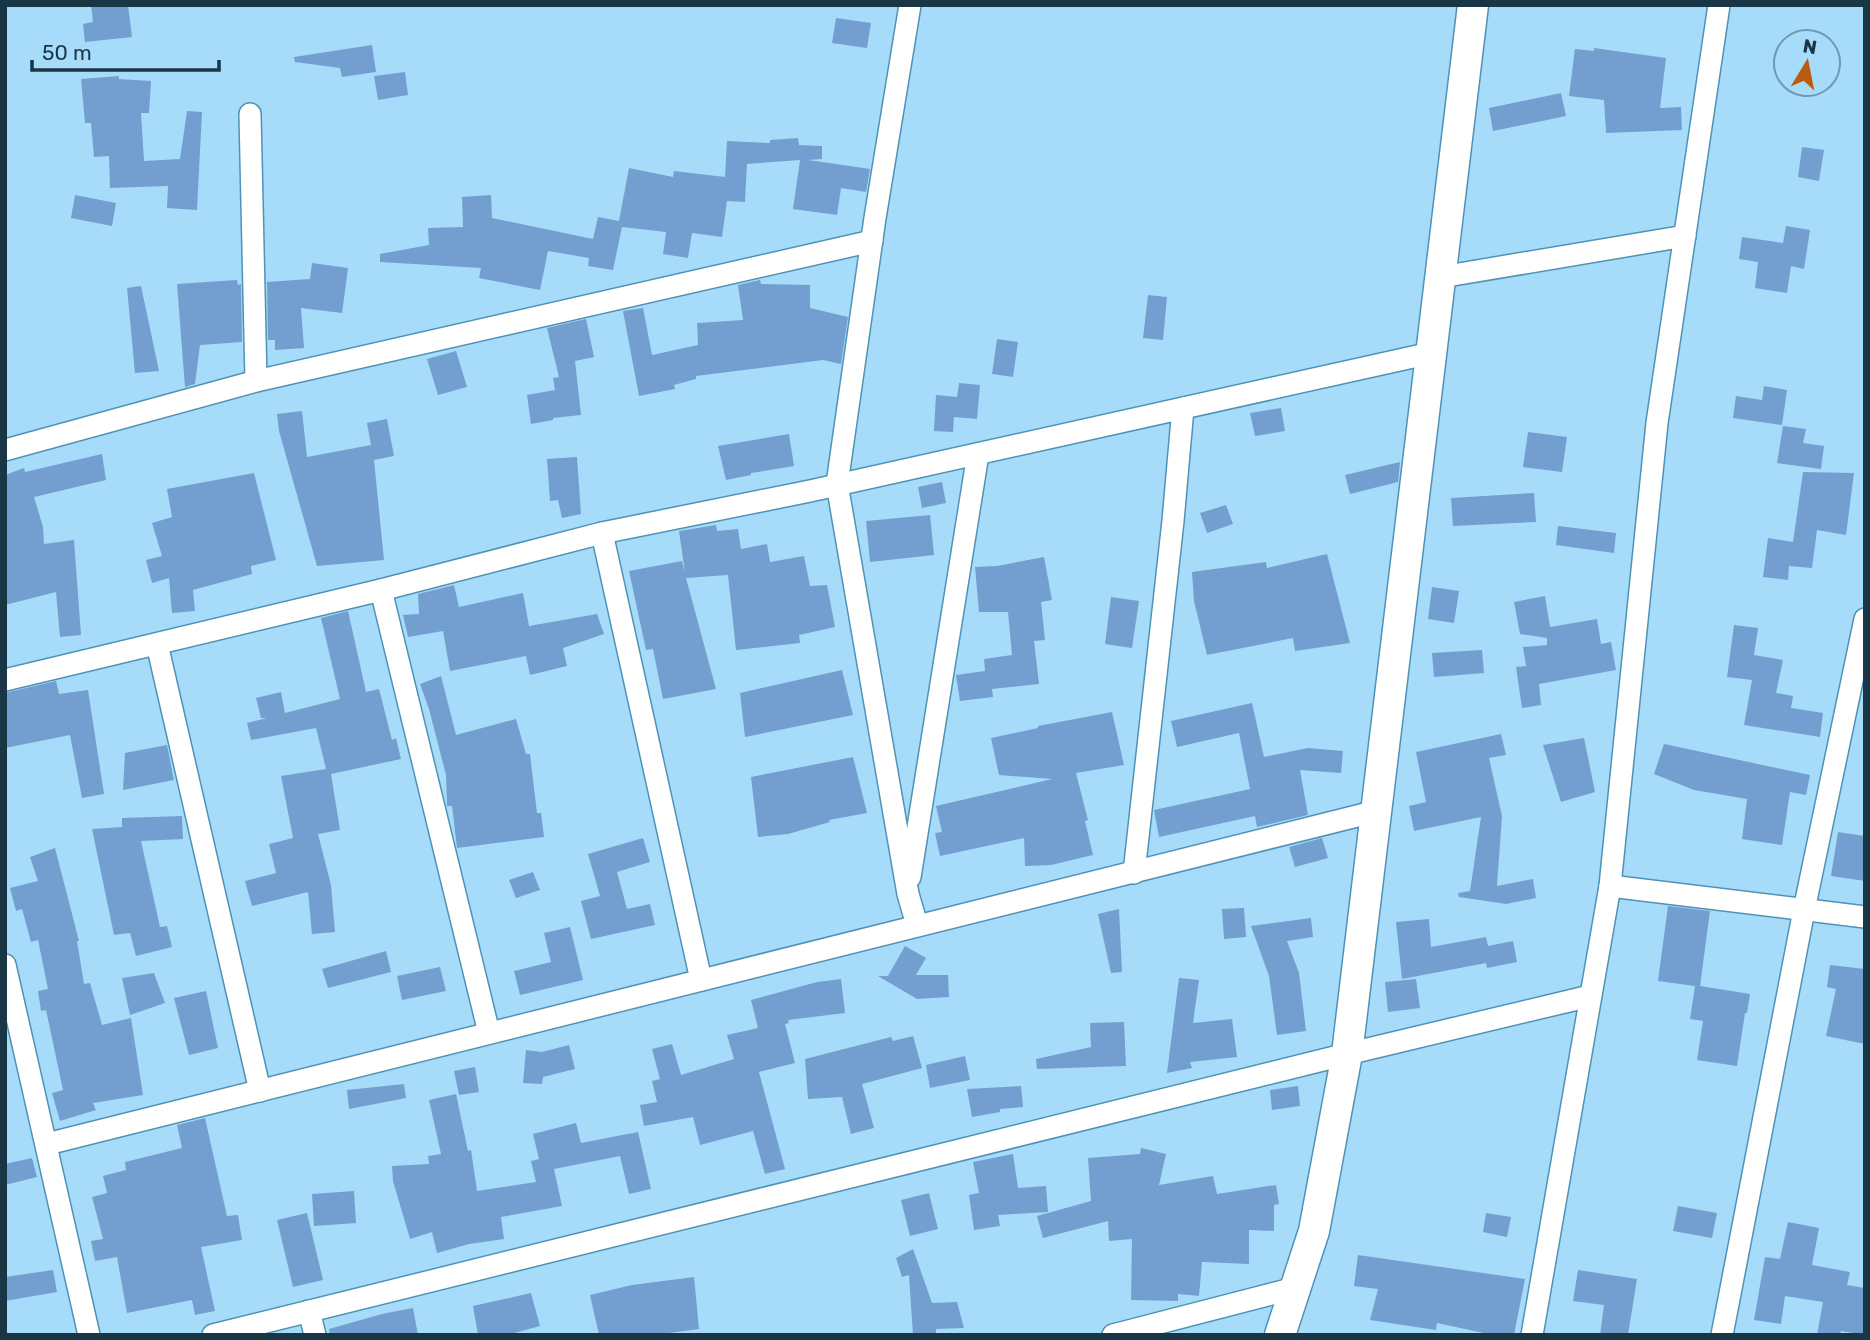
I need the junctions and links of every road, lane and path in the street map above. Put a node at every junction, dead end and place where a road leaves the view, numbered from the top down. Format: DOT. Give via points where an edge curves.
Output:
graph roads {
  1 [pos="911,5"];
  2 [pos="1473,5"];
  3 [pos="1718,5"];
  4 [pos="250,114"];
  5 [pos="1685,236"];
  6 [pos="872,241"];
  7 [pos="1441,277"];
  8 [pos="1432,353"];
  9 [pos="256,381"];
  10 [pos="1182,408"];
  11 [pos="5,450"];
  12 [pos="978,454"];
  13 [pos="837,484"];
  14 [pos="602,533"];
  15 [pos="381,590"];
  16 [pos="1865,619"];
  17 [pos="157,644"];
  18 [pos="5,680"];
  19 [pos="1377,811"];
  20 [pos="1134,873"];
  21 [pos="1610,886"];
  22 [pos="908,894"];
  23 [pos="1804,910"];
  24 [pos="1865,918"];
  25 [pos="916,925"];
  26 [pos="5,965"];
  27 [pos="701,980"];
  28 [pos="1590,996"];
  29 [pos="489,1033"];
  30 [pos="1348,1054"];
  31 [pos="260,1091"];
  32 [pos="47,1144"];
  33 [pos="1295,1288"];
  34 [pos="309,1311"];
  35 [pos="89,1335"];
  36 [pos="213,1335"];
  37 [pos="315,1335"];
  38 [pos="1113,1335"];
  39 [pos="1280,1335"];
  40 [pos="1532,1335"];
  41 [pos="1722,1335"];
  1 -- 6 [label="street"];
  2 -- 7 [label="street"];
  3 -- 5 [label="street"];
  4 -- 9 [label="street"];
  5 -- 7 [label="street"];
  5 -- 21 [label="street" via="1657,423"];
  6 -- 9 [label="street"];
  6 -- 13 [label="street"];
  7 -- 8 [label="street"];
  8 -- 10 [label="street"];
  8 -- 19 [label="street"];
  9 -- 11 [label="street"];
  10 -- 12 [label="street"];
  10 -- 20 [label="street"];
  12 -- 13 [label="street"];
  12 -- 22 [label="street"];
  13 -- 14 [label="street"];
  13 -- 22 [label="street"];
  14 -- 15 [label="street"];
  14 -- 27 [label="street"];
  15 -- 17 [label="street"];
  15 -- 29 [label="street"];
  16 -- 23 [label="street"];
  17 -- 18 [label="street"];
  17 -- 31 [label="street"];
  19 -- 20 [label="street"];
  19 -- 30 [label="street"];
  20 -- 25 [label="street"];
  21 -- 23 [label="street"];
  21 -- 28 [label="street"];
  22 -- 25 [label="street"];
  23 -- 24 [label="street"];
  23 -- 41 [label="street"];
  25 -- 27 [label="street"];
  26 -- 32 [label="street"];
  27 -- 29 [label="street"];
  28 -- 30 [label="street"];
  28 -- 40 [label="street"];
  29 -- 31 [label="street"];
  30 -- 33 [label="street" via="1314,1231"];
  30 -- 34 [label="street"];
  31 -- 32 [label="street"];
  32 -- 35 [label="street"];
  33 -- 38 [label="street"];
  33 -- 39 [label="street"];
  34 -- 36 [label="street"];
  34 -- 37 [label="street"];
}
